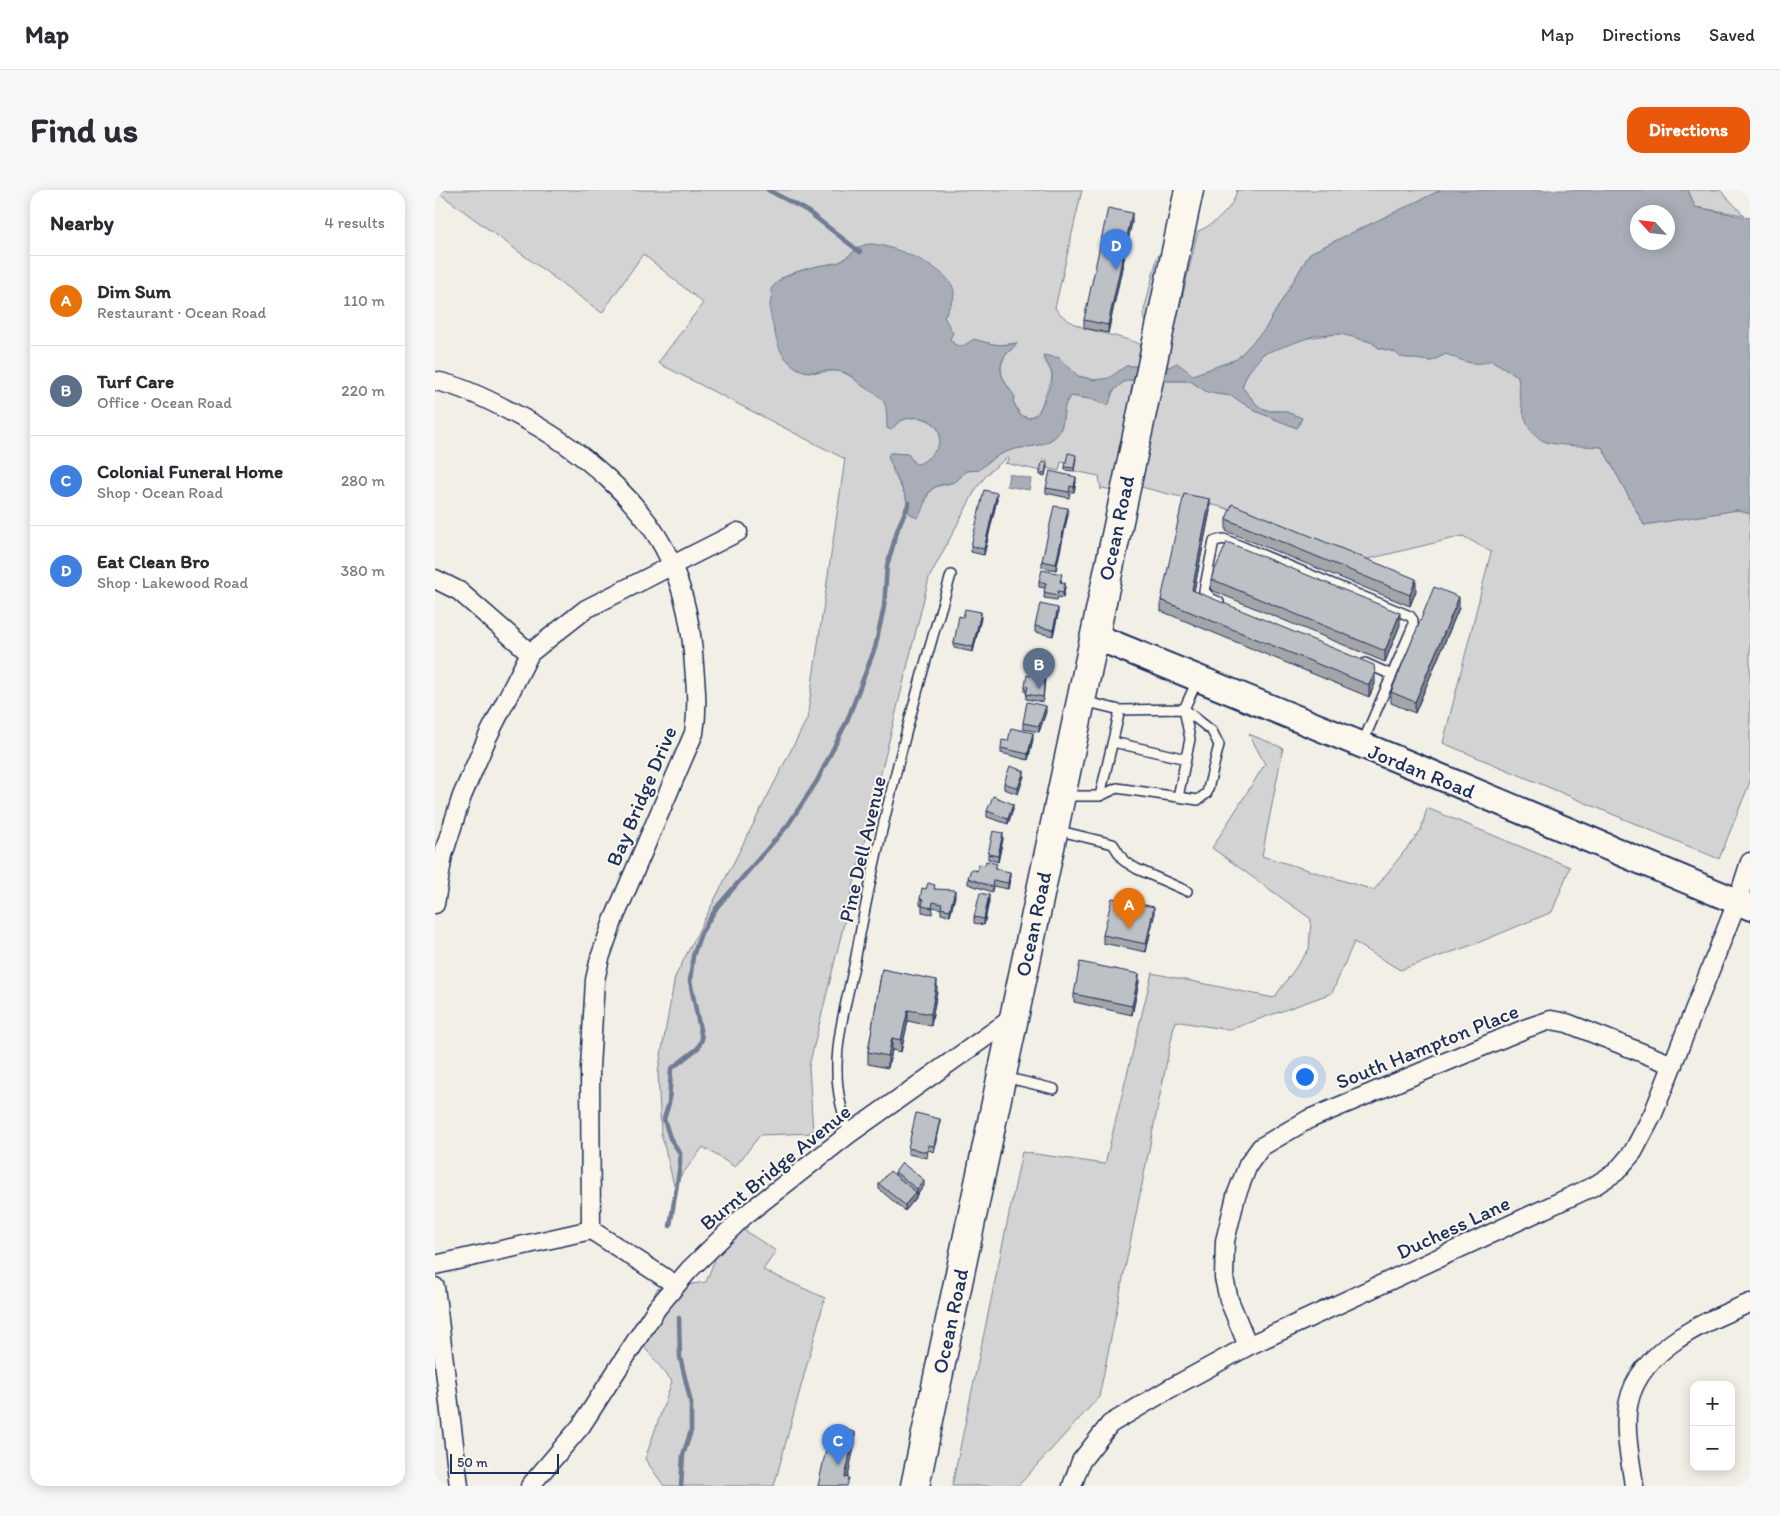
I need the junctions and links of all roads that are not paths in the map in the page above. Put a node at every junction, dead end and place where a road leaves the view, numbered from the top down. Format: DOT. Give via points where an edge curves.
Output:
graph roads {
  1 [pos="1189,190"];
  2 [pos="435,381"];
  3 [pos="738,532"];
  4 [pos="672,564"];
  5 [pos="951,575"];
  6 [pos="435,579"];
  7 [pos="1230,607"];
  8 [pos="1094,636"];
  9 [pos="531,653"];
  10 [pos="1356,660"];
  11 [pos="1392,675"];
  12 [pos="1198,678"];
  13 [pos="1080,700"];
  14 [pos="1184,709"];
  15 [pos="1120,710"];
  16 [pos="1113,742"];
  17 [pos="1361,746"];
  18 [pos="1186,759"];
  19 [pos="1060,796"];
  20 [pos="1100,796"];
  21 [pos="1178,796"];
  22 [pos="1053,829"];
  23 [pos="1750,862"];
  24 [pos="1187,890"];
  25 [pos="435,904"];
  26 [pos="1744,905"];
  27 [pos="1014,1017"];
  28 [pos="1673,1065"];
  29 [pos="1001,1077"];
  30 [pos="1054,1089"];
  31 [pos="849,1134"];
  32 [pos="591,1230"];
  33 [pos="435,1265"];
  34 [pos="676,1285"];
  35 [pos="435,1287"];
  36 [pos="1750,1303"];
  37 [pos="1248,1346"];
  38 [pos="459,1486"];
  39 [pos="530,1486"];
  40 [pos="915,1486"];
  41 [pos="1072,1486"];
  42 [pos="1635,1486"];
  1 -- 8 [label="main road, Ocean Road"];
  2 -- 4 [label="street, Bay Bridge Drive" via="497,404 541,427 602,473 651,528"];
  3 -- 4 [label="street"];
  4 -- 9 [label="street" via="586,609"];
  4 -- 32 [label="street, Bay Bridge Drive" via="693,643 698,709 694,733 613,921 595,980 590,1068"];
  5 -- 31 [label="lane, Pine Dell Avenue" via="925,663 867,897 841,1033 838,1094"];
  6 -- 9 [label="street" via="459,591"];
  7 -- 11 [label="lane" via="1212,599 1204,590 1218,539 1410,616 1413,626"];
  8 -- 12 [label="street, Jordan Road"];
  8 -- 13 [label="main road, Ocean Road"];
  9 -- 25 [label="street" via="488,736 462,796 443,856"];
  10 -- 11 [label="lane"];
  11 -- 17 [label="lane"];
  12 -- 14 [label="lane"];
  12 -- 17 [label="street, Jordan Road"];
  13 -- 15 [label="lane"];
  13 -- 19 [label="main road, Ocean Road"];
  14 -- 15 [label="lane"];
  14 -- 18 [label="lane" via="1190,738"];
  14 -- 21 [label="lane" via="1212,730 1219,745 1207,793 1198,800"];
  15 -- 16 [label="lane"];
  16 -- 18 [label="lane"];
  16 -- 20 [label="lane"];
  17 -- 26 [label="street, Jordan Road"];
  18 -- 21 [label="lane"];
  19 -- 20 [label="lane"];
  19 -- 22 [label="main road, Ocean Road"];
  20 -- 21 [label="lane" via="1117,788"];
  22 -- 24 [label="lane" via="1113,844 1124,861"];
  22 -- 27 [label="main road, Ocean Road"];
  23 -- 26 [label="street, Duchess Lane"];
  26 -- 28 [label="street, Duchess Lane"];
  27 -- 29 [label="main road, Ocean Road"];
  27 -- 31 [label="street, Burnt Bridge Avenue"];
  28 -- 37 [label="street, Duchess Lane" via="1633,1152 1616,1172 1594,1186"];
  28 -- 37 [label="street, South Hampton Place" via="1567,1023 1551,1020 1309,1119 1261,1147 1248,1165 1236,1196 1225,1241 1224,1278 1229,1300"];
  29 -- 30 [label="lane"];
  29 -- 40 [label="main road, Ocean Road"];
  31 -- 34 [label="street, Burnt Bridge Avenue" via="744,1216"];
  32 -- 33 [label="street"];
  32 -- 34 [label="street"];
  34 -- 39 [label="street, Burnt Bridge Avenue" via="657,1308 581,1426"];
  35 -- 38 [label="street"];
  36 -- 42 [label="street" via="1719,1315 1663,1349 1646,1367 1631,1392 1627,1412"];
  37 -- 41 [label="street, Duchess Lane" via="1110,1424 1081,1461"];
}
